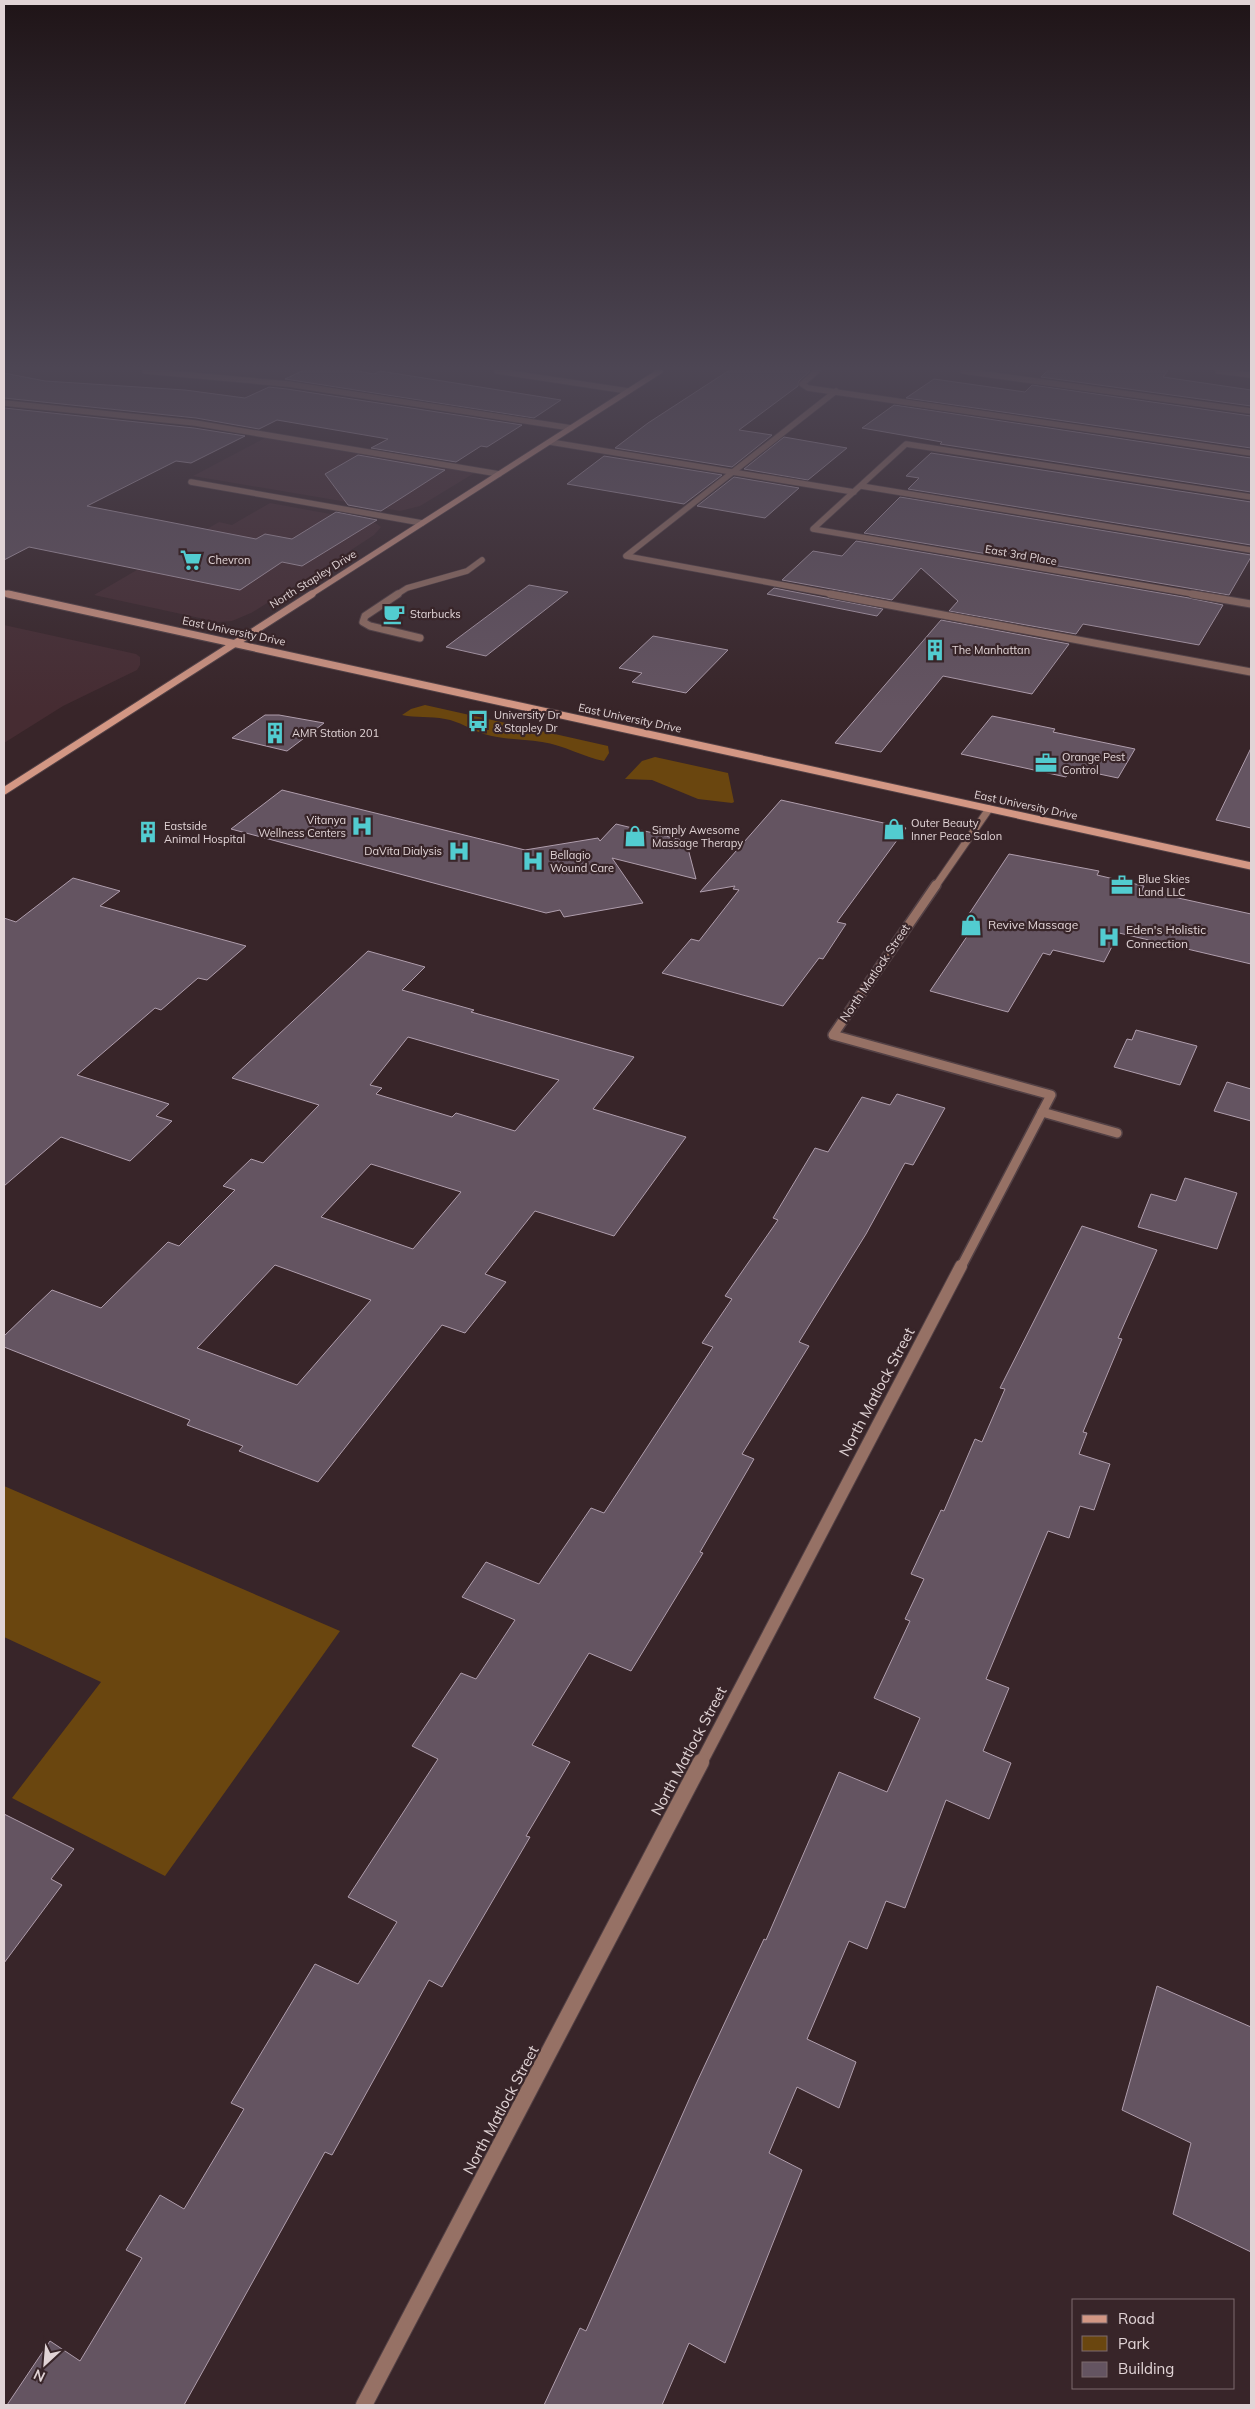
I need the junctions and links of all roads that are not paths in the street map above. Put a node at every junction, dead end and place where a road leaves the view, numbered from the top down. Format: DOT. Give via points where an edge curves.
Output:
graph roads {
  1 [pos="199,483"];
  2 [pos="484,483"];
  3 [pos="718,483"];
  4 [pos="802,483"];
  5 [pos="863,483"];
  6 [pos="1163,483"];
  7 [pos="860,486"];
  8 [pos="854,492"];
  9 [pos="1251,497"];
  10 [pos="422,523"];
  11 [pos="1251,550"];
  12 [pos="482,560"];
  13 [pos="4,593"];
  14 [pos="1251,604"];
  15 [pos="420,638"];
  16 [pos="235,642"];
  17 [pos="1251,672"];
  18 [pos="4,792"];
  19 [pos="989,809"];
  20 [pos="1251,866"];
  21 [pos="1042,1112"];
  22 [pos="1117,1132"];
  23 [pos="364,2405"];
  1 -- 10 [label="street"];
  2 -- 10 [label="main road, North Stapley Drive"];
  3 -- 17 [label="street" via="626,556"];
  4 -- 8 [label="street"];
  5 -- 7 [label="street"];
  6 -- 9 [label="street"];
  7 -- 8 [label="street"];
  7 -- 11 [label="street"];
  8 -- 14 [label="street, East 3rd Place" via="813,529"];
  10 -- 16 [label="main road, North Stapley Drive"];
  12 -- 15 [label="street" via="467,571 407,588 365,616 362,622"];
  13 -- 16 [label="main road, East University Drive"];
  16 -- 18 [label="main road, North Stapley Drive"];
  16 -- 19 [label="main road, East University Drive"];
  19 -- 20 [label="main road, East University Drive"];
  19 -- 21 [label="street, North Matlock Street" via="833,1035 1050,1095"];
  21 -- 22 [label="street"];
  21 -- 23 [label="street, North Matlock Street"];
}
